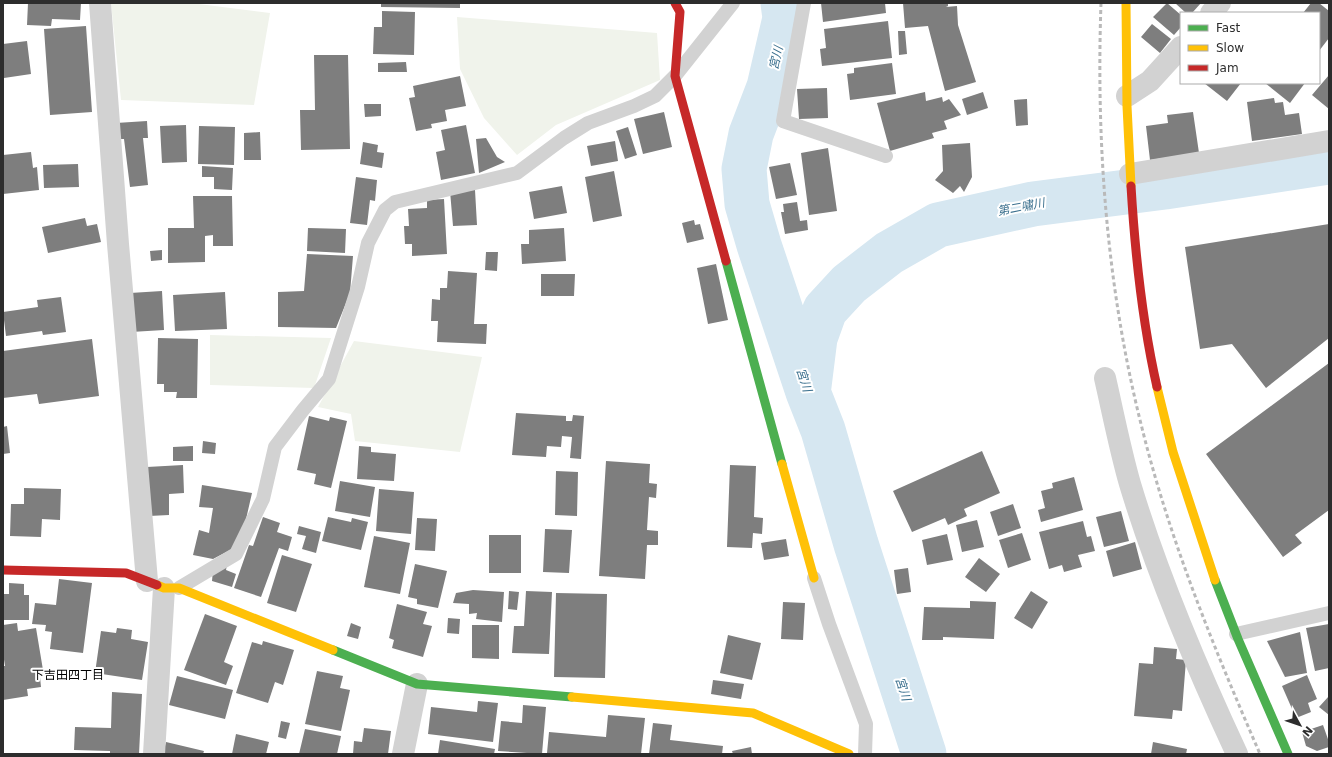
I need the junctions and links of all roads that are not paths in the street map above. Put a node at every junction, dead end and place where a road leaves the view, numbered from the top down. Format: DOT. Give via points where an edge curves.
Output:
graph roads {
  1 [pos="100,3"];
  2 [pos="675,3"];
  3 [pos="733,3"];
  4 [pos="804,3"];
  5 [pos="1126,3"];
  6 [pos="1220,3"];
  7 [pos="1212,12"];
  8 [pos="1180,48"];
  9 [pos="675,76"];
  10 [pos="1127,96"];
  11 [pos="1329,141"];
  12 [pos="886,156"];
  13 [pos="1130,178"];
  14 [pos="1105,378"];
  15 [pos="3,570"];
  16 [pos="814,578"];
  17 [pos="164,586"];
  18 [pos="1329,613"];
  19 [pos="1236,634"];
  20 [pos="417,684"];
  21 [pos="154,754"];
  22 [pos="403,754"];
  23 [pos="849,754"];
  24 [pos="865,754"];
  25 [pos="1237,754"];
  26 [pos="1288,754"];
  1 -- 17 [label="street" via="118,244"];
  2 -- 9 [label="street" via="680,12"];
  3 -- 9 [label="lane"];
  4 -- 12 [label="lane" via="783,121"];
  5 -- 10 [label="street"];
  6 -- 7 [label="street"];
  8 -- 10 [label="street" via="1150,81"];
  9 -- 16 [label="street"];
  9 -- 17 [label="lane" via="655,96 588,123 517,173 395,202 386,210 368,243 358,287 330,379 275,447 263,499 236,554"];
  10 -- 13 [label="street"];
  11 -- 13 [label="street"];
  13 -- 19 [label="street" via="1139,287 1163,414 1180,474"];
  14 -- 25 [label="street" via="1130,484 1169,600"];
  15 -- 17 [label="street" via="126,573"];
  16 -- 24 [label="lane" via="866,724"];
  17 -- 20 [label="street"];
  17 -- 21 [label="street"];
  18 -- 19 [label="lane"];
  19 -- 26 [label="street"];
  20 -- 22 [label="street"];
  20 -- 23 [label="street" via="753,713"];
}
